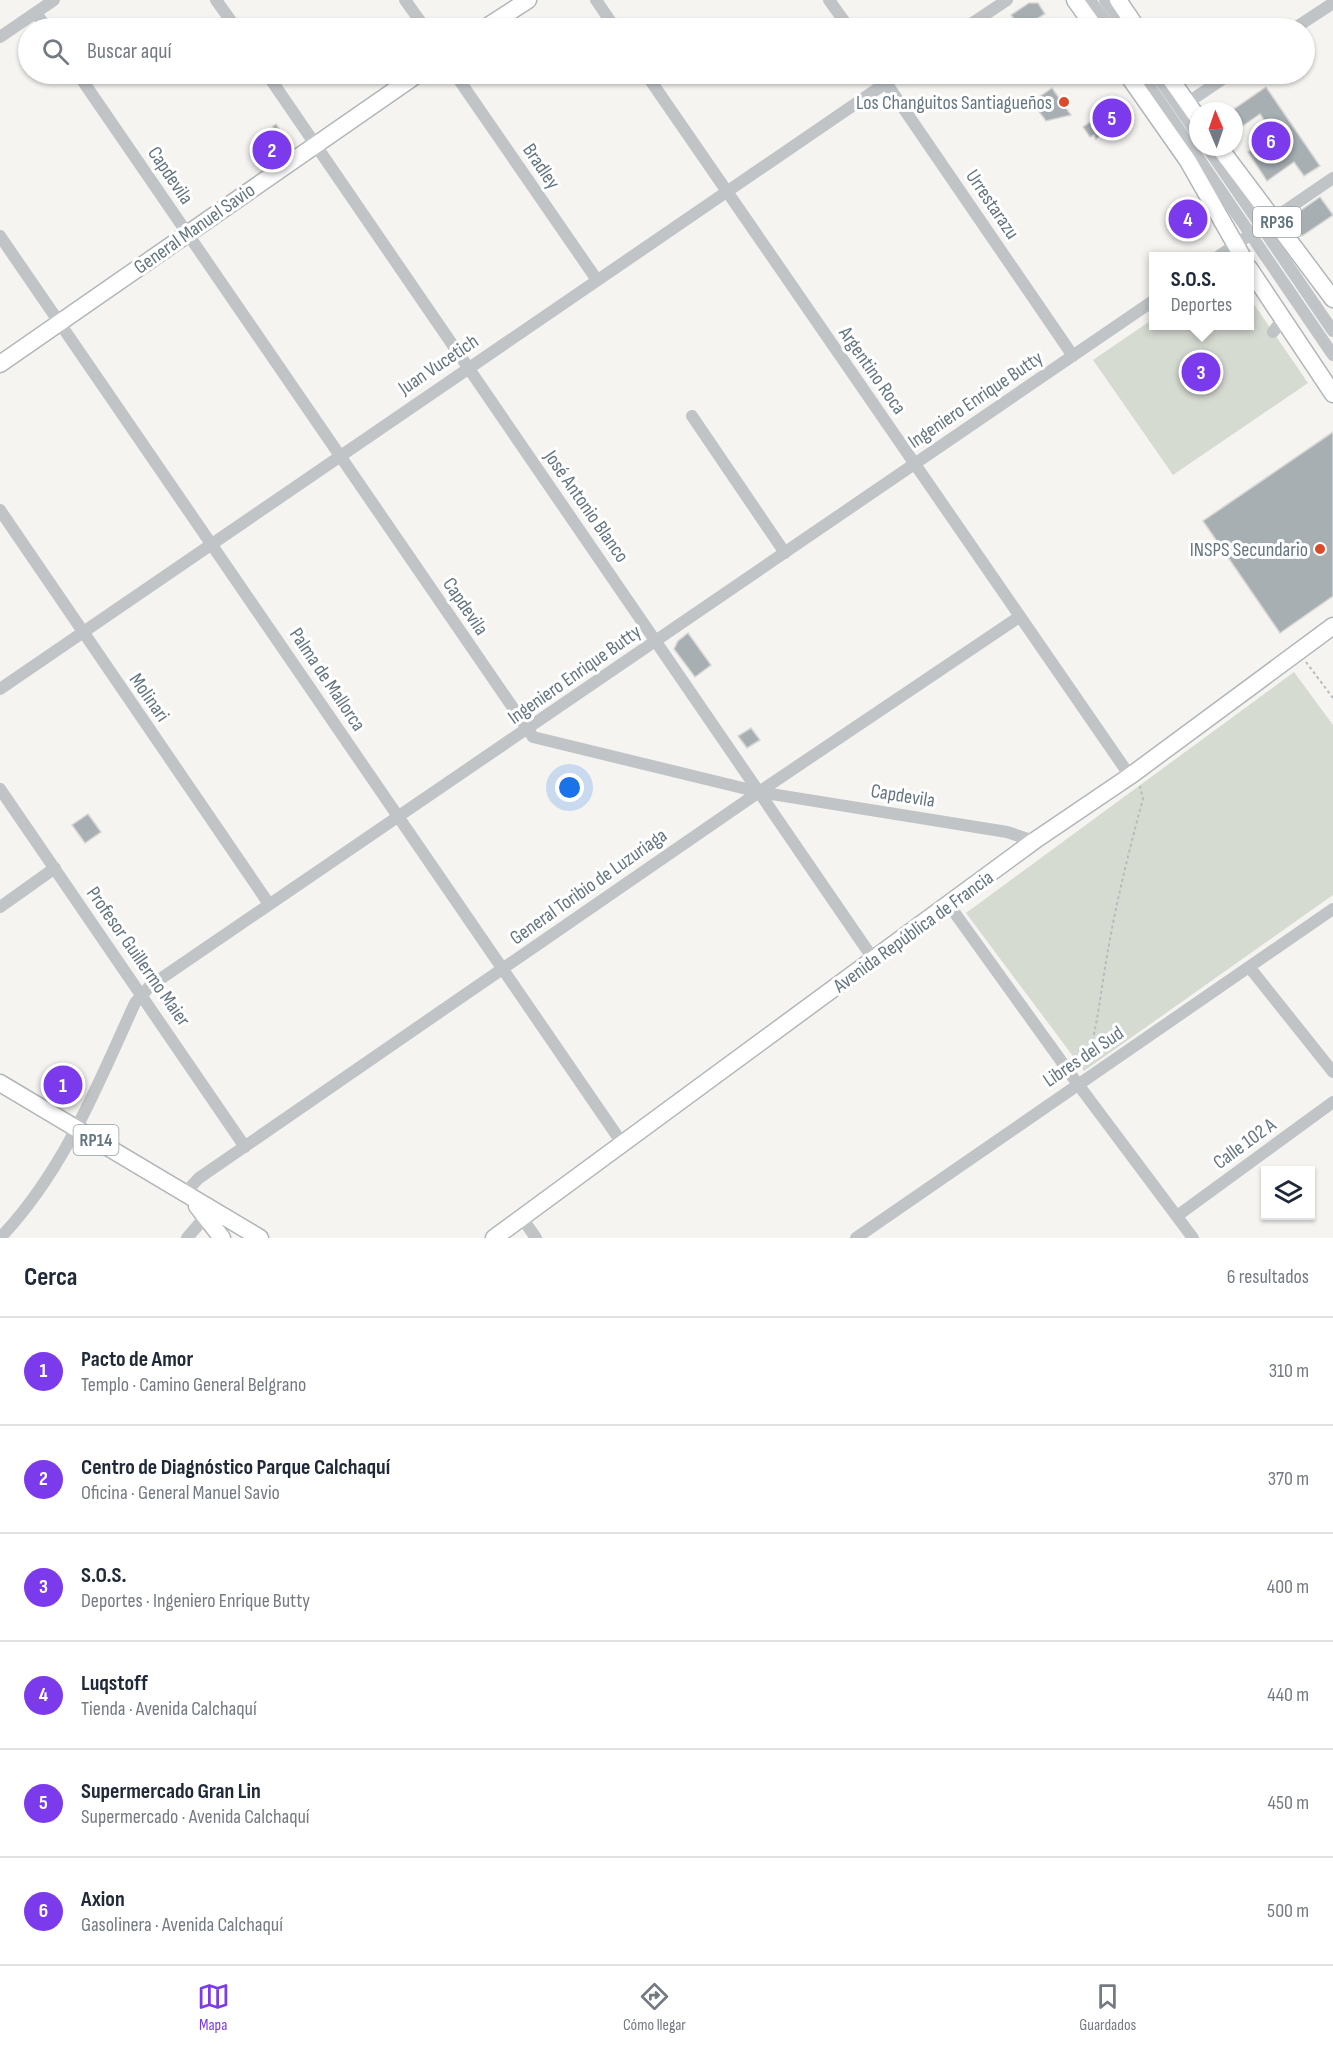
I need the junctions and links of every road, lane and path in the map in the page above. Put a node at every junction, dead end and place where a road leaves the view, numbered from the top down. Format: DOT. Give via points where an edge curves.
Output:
graph roads {
  1 [pos="54,0"];
  2 [pos="216,0"];
  3 [pos="405,0"];
  4 [pos="528,0"];
  5 [pos="596,0"];
  6 [pos="830,0"];
  7 [pos="1007,0"];
  8 [pos="1076,0"];
  9 [pos="1090,0"];
  10 [pos="1105,0"];
  11 [pos="1118,0"];
  12 [pos="1333,3"];
  13 [pos="36,13"];
  14 [pos="28,18"];
  15 [pos="40,18"];
  16 [pos="229,18"];
  17 [pos="418,18"];
  18 [pos="500,18"];
  19 [pos="608,18"];
  20 [pos="842,18"];
  21 [pos="980,18"];
  22 [pos="1088,18"];
  23 [pos="1103,18"];
  24 [pos="1118,18"];
  25 [pos="1130,18"];
  26 [pos="1311,18"];
  27 [pos="18,25"];
  28 [pos="0,37"];
  29 [pos="85,84"];
  30 [pos="274,84"];
  31 [pos="403,84"];
  32 [pos="462,84"];
  33 [pos="653,84"];
  34 [pos="875,84"];
  35 [pos="887,84"];
  36 [pos="1134,84"];
  37 [pos="1149,84"];
  38 [pos="1163,84"];
  39 [pos="1174,84"];
  40 [pos="1215,84"];
  41 [pos="1187,103"];
  42 [pos="1189,106"];
  43 [pos="1189,122"];
  44 [pos="315,144"];
  45 [pos="1213,156"];
  46 [pos="1225,156"];
  47 [pos="1333,178"];
  48 [pos="726,191"];
  49 [pos="1262,226"];
  50 [pos="187,232"];
  51 [pos="0,236"];
  52 [pos="1239,251"];
  53 [pos="1254,278"];
  54 [pos="597,280"];
  55 [pos="1333,299"];
  56 [pos="1149,305"];
  57 [pos="60,324"];
  58 [pos="1333,331"];
  59 [pos="1333,355"];
  60 [pos="1073,356"];
  61 [pos="0,364"];
  62 [pos="468,368"];
  63 [pos="1333,394"];
  64 [pos="692,416"];
  65 [pos="339,454"];
  66 [pos="915,464"];
  67 [pos="0,510"];
  68 [pos="212,542"];
  69 [pos="785,553"];
  70 [pos="1019,617"];
  71 [pos="1333,626"];
  72 [pos="82,632"];
  73 [pos="656,641"];
  74 [pos="1299,652"];
  75 [pos="0,689"];
  76 [pos="1333,698"];
  77 [pos="527,730"];
  78 [pos="1130,776"];
  79 [pos="0,789"];
  80 [pos="759,792"];
  81 [pos="398,817"];
  82 [pos="1034,841"];
  83 [pos="55,868"];
  84 [pos="269,904"];
  85 [pos="950,905"];
  86 [pos="0,907"];
  87 [pos="1333,909"];
  88 [pos="874,960"];
  89 [pos="502,968"];
  90 [pos="1250,968"];
  91 [pos="142,993"];
  92 [pos="1333,1072"];
  93 [pos="0,1083"];
  94 [pos="1077,1083"];
  95 [pos="1333,1102"];
  96 [pos="78,1129"];
  97 [pos="622,1143"];
  98 [pos="245,1147"];
  99 [pos="187,1196"];
  100 [pos="206,1216"];
  101 [pos="1177,1216"];
  102 [pos="522,1218"];
  103 [pos="858,1237"];
  104 [pos="0,1238"];
  105 [pos="187,1238"];
  106 [pos="222,1238"];
  107 [pos="260,1238"];
  108 [pos="494,1238"];
  109 [pos="536,1238"];
  110 [pos="1193,1238"];
  1 -- 13 [label="street"];
  2 -- 16 [label="street"];
  3 -- 17 [label="street"];
  4 -- 18 [label="main road"];
  5 -- 19 [label="street"];
  6 -- 20 [label="street"];
  7 -- 21 [label="street"];
  8 -- 22 [label="main road"];
  9 -- 23 [label="street"];
  10 -- 24 [label="street"];
  11 -- 25 [label="main road"];
  12 -- 26 [label="street"];
  13 -- 14 [label="street"];
  13 -- 15 [label="street"];
  27 -- 28 [label="street"];
  29 -- 50 [label="street, Capdevila"];
  30 -- 44 [label="street, José Antonio Blanco"];
  31 -- 44 [label="main road, General Manuel Savio"];
  32 -- 54 [label="street, Bradley"];
  33 -- 48 [label="street, Argentino Roca"];
  34 -- 48 [label="street, Juan Vucetich"];
  35 -- 60 [label="street, Urrestarazu"];
  36 -- 52 [label="main road, RP36" via="1188,161"];
  37 -- 49 [label="street"];
  38 -- 43 [label="street"];
  39 -- 41 [label="main road"];
  40 -- 41 [label="street"];
  41 -- 42 [label="main road"];
  44 -- 50 [label="main road, General Manuel Savio"];
  44 -- 62 [label="street, José Antonio Blanco"];
  45 -- 49 [label="street"];
  46 -- 49 [label="main road, RP36"];
  47 -- 49 [label="street"];
  48 -- 54 [label="street, Juan Vucetich"];
  48 -- 66 [label="street, Argentino Roca"];
  49 -- 52 [label="street"];
  49 -- 55 [label="main road, RP36"];
  49 -- 58 [label="street"];
  49 -- 59 [label="street"];
  50 -- 57 [label="main road, General Manuel Savio"];
  50 -- 65 [label="street, Capdevila"];
  51 -- 57 [label="street, Palma de Mallorca"];
  53 -- 63 [label="main road" via="1278,325"];
  54 -- 62 [label="street, Juan Vucetich"];
  56 -- 60 [label="street, Ingeniero Enrique Butty"];
  57 -- 61 [label="main road, General Manuel Savio"];
  57 -- 68 [label="street, Palma de Mallorca"];
  60 -- 66 [label="street, Ingeniero Enrique Butty"];
  62 -- 65 [label="street, Juan Vucetich"];
  62 -- 73 [label="street, José Antonio Blanco"];
  64 -- 69 [label="street"];
  65 -- 68 [label="street, Juan Vucetich"];
  65 -- 77 [label="street, Capdevila"];
  66 -- 69 [label="street, Ingeniero Enrique Butty"];
  66 -- 70 [label="street, Argentino Roca"];
  67 -- 72 [label="street, Molinari"];
  68 -- 72 [label="street, Juan Vucetich"];
  68 -- 81 [label="street, Palma de Mallorca"];
  69 -- 73 [label="street, Ingeniero Enrique Butty"];
  70 -- 78 [label="street, Argentino Roca"];
  70 -- 80 [label="street, General Toribio de Luzuriaga"];
  71 -- 74 [label="main road, Avenida República de Francia"];
  72 -- 75 [label="street, Juan Vucetich"];
  72 -- 84 [label="street, Molinari"];
  73 -- 77 [label="street, Ingeniero Enrique Butty"];
  73 -- 80 [label="street, José Antonio Blanco"];
  74 -- 76 [label="path"];
  74 -- 78 [label="main road, Avenida República de Francia"];
  77 -- 80 [label="street, Capdevila" via="537,740"];
  77 -- 81 [label="street, Ingeniero Enrique Butty"];
  78 -- 82 [label="main road, Avenida República de Francia"];
  78 -- 94 [label="path" via="1142,789 1143,799 1120,893 1093,1043"];
  79 -- 83 [label="street, Profesor Guillermo Maier"];
  80 -- 82 [label="street, Capdevila" via="1007,832"];
  80 -- 88 [label="street, José Antonio Blanco"];
  80 -- 89 [label="street, General Toribio de Luzuriaga"];
  81 -- 84 [label="street, Ingeniero Enrique Butty"];
  81 -- 89 [label="street, Palma de Mallorca"];
  82 -- 85 [label="main road, Avenida República de Francia"];
  83 -- 86 [label="street"];
  83 -- 91 [label="street, Profesor Guillermo Maier"];
  84 -- 91 [label="street, Ingeniero Enrique Butty"];
  85 -- 88 [label="main road, Avenida República de Francia"];
  85 -- 94 [label="street"];
  87 -- 90 [label="street, Libres del Sud"];
  88 -- 97 [label="main road, Avenida República de Francia"];
  89 -- 97 [label="street, Palma de Mallorca"];
  89 -- 98 [label="street, General Toribio de Luzuriaga"];
  90 -- 92 [label="street"];
  90 -- 94 [label="street, Libres del Sud"];
  91 -- 96 [label="street, Ingeniero Enrique Butty"];
  91 -- 98 [label="street, Profesor Guillermo Maier"];
  93 -- 96 [label="main road, RP14"];
  94 -- 101 [label="street"];
  94 -- 103 [label="street, Libres del Sud"];
  95 -- 101 [label="street, Calle 102 A"];
  96 -- 99 [label="main road, RP14"];
  96 -- 104 [label="street, Ingeniero Enrique Butty" via="38,1193"];
  97 -- 102 [label="main road, Avenida República de Francia"];
  98 -- 99 [label="street, General Toribio de Luzuriaga" via="199,1178"];
  99 -- 100 [label="main road, RP14"];
  99 -- 107 [label="main road, RP14"];
  100 -- 105 [label="street"];
  100 -- 106 [label="main road, RP14"];
  101 -- 110 [label="street"];
  102 -- 108 [label="main road, Avenida República de Francia"];
  102 -- 109 [label="street"];
}
